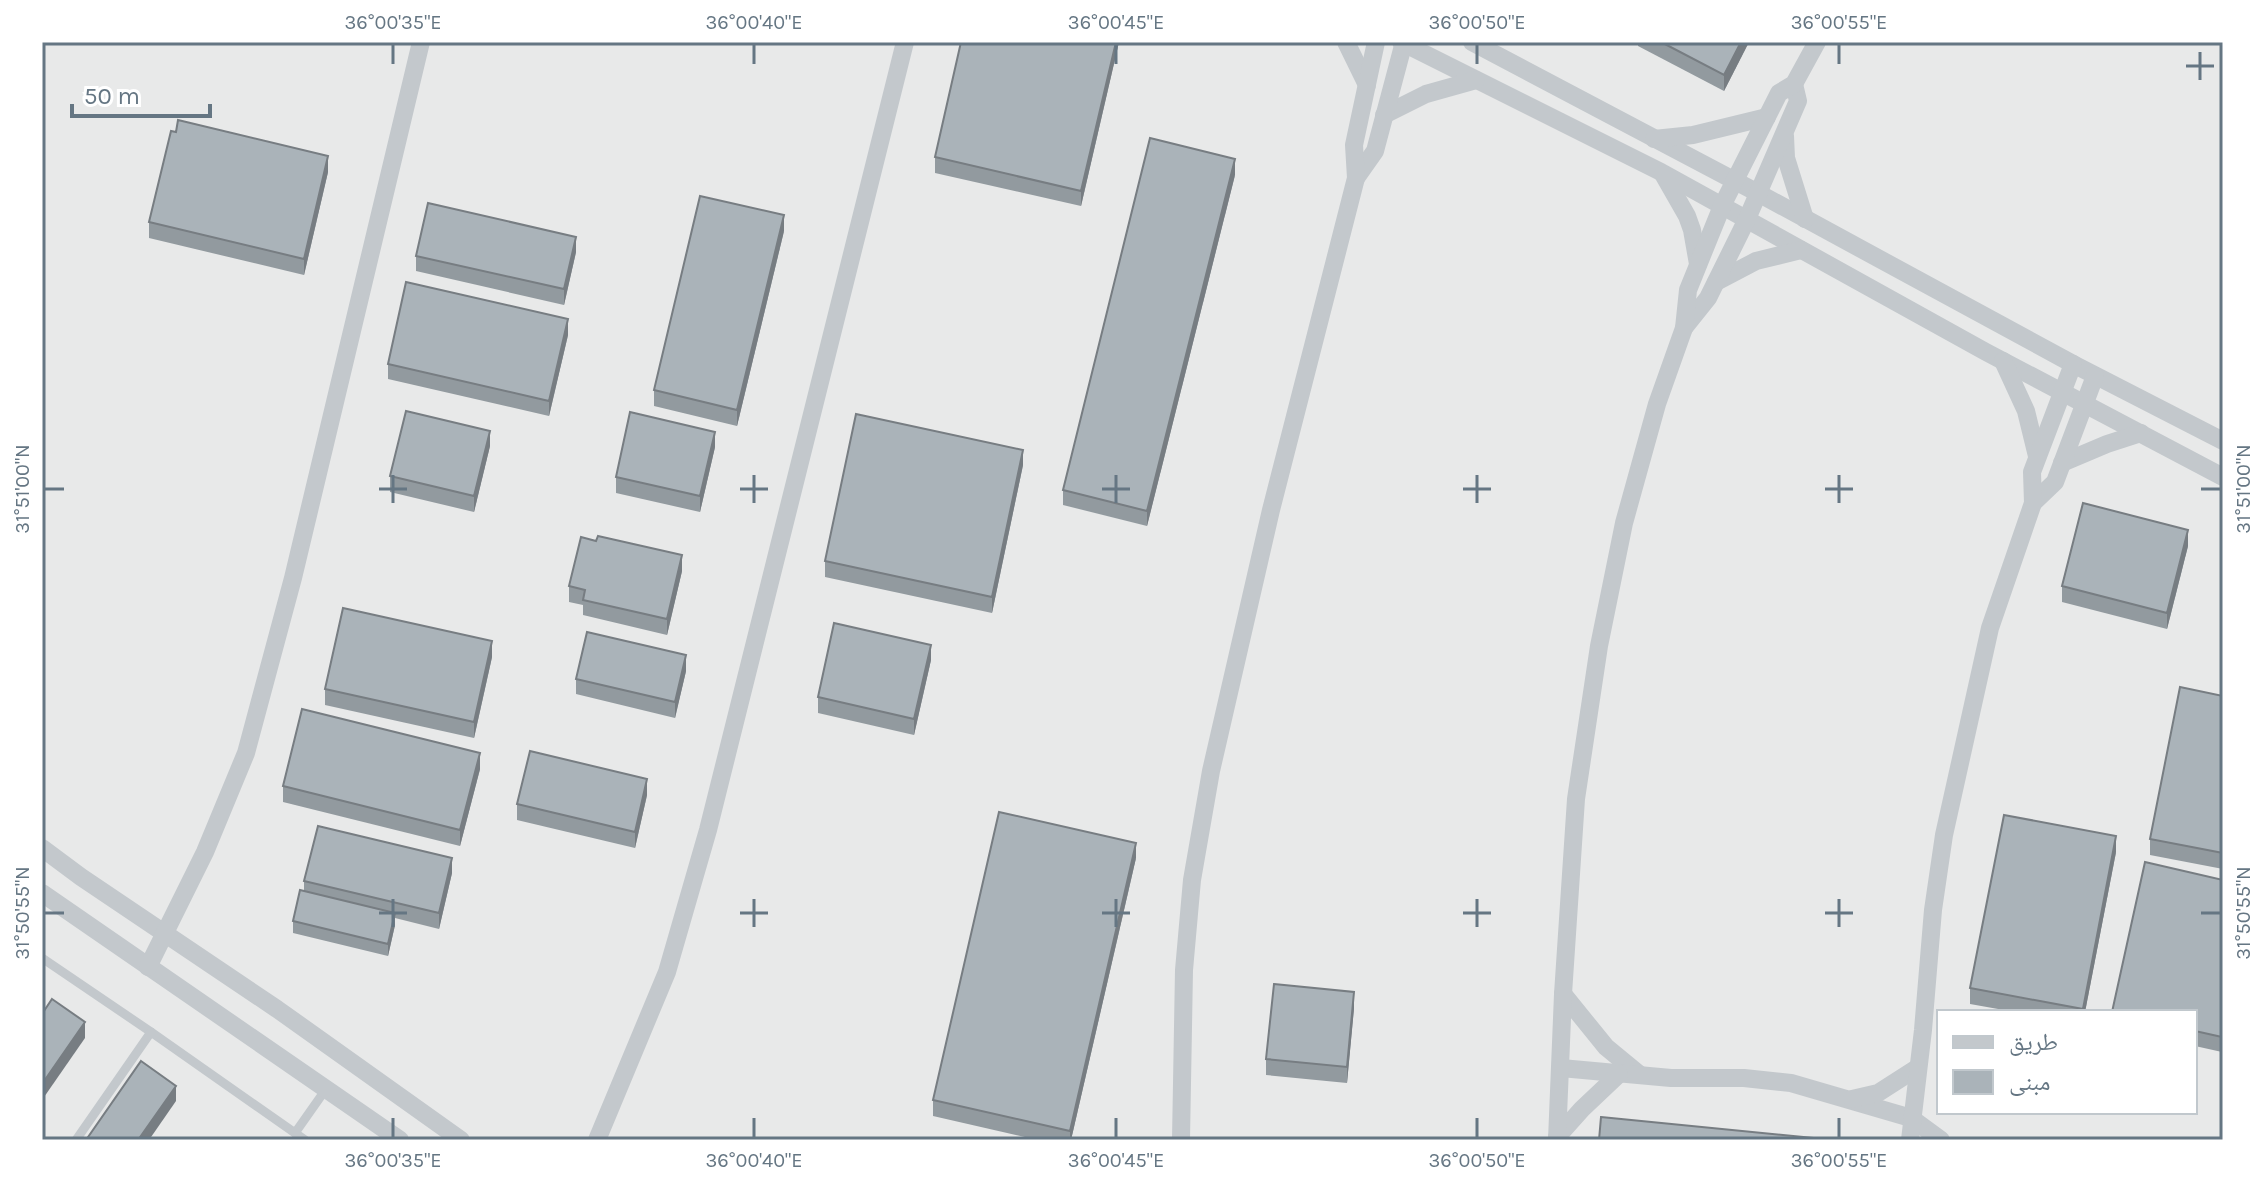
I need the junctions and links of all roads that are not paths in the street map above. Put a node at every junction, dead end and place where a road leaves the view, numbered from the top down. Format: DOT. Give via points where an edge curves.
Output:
graph roads {
  1 [pos="421,42"];
  2 [pos="905,42"];
  3 [pos="1346,42"];
  4 [pos="1376,42"];
  5 [pos="1472,42"];
  6 [pos="1817,42"];
  7 [pos="1403,43"];
  8 [pos="1476,80"];
  9 [pos="1794,84"];
  10 [pos="1367,85"];
  11 [pos="1384,115"];
  12 [pos="1767,117"];
  13 [pos="1785,132"];
  14 [pos="1654,139"];
  15 [pos="1661,172"];
  16 [pos="1356,178"];
  17 [pos="1734,182"];
  18 [pos="1758,193"];
  19 [pos="1722,206"];
  20 [pos="1747,219"];
  21 [pos="1805,219"];
  22 [pos="1801,250"];
  23 [pos="1698,264"];
  24 [pos="1716,282"];
  25 [pos="1684,328"];
  26 [pos="2003,361"];
  27 [pos="2073,364"];
  28 [pos="2095,376"];
  29 [pos="2062,393"];
  30 [pos="2083,404"];
  31 [pos="2141,433"];
  32 [pos="2223,441"];
  33 [pos="2038,458"];
  34 [pos="2062,463"];
  35 [pos="2223,477"];
  36 [pos="2033,503"];
  37 [pos="42,848"];
  38 [pos="42,893"];
  39 [pos="165,933"];
  40 [pos="42,958"];
  41 [pos="148,967"];
  42 [pos="1563,994"];
  43 [pos="151,1032"];
  44 [pos="1561,1068"];
  45 [pos="1917,1068"];
  46 [pos="1619,1074"];
  47 [pos="1640,1075"];
  48 [pos="326,1089"];
  49 [pos="1851,1099"];
  50 [pos="1911,1118"];
  51 [pos="295,1133"];
  52 [pos="1557,1139"];
  53 [pos="76,1140"];
  54 [pos="305,1140"];
  55 [pos="400,1140"];
  56 [pos="461,1140"];
  57 [pos="597,1140"];
  58 [pos="1181,1140"];
  59 [pos="1910,1140"];
  60 [pos="1941,1140"];
  1 -- 39 [label="street" via="246,753"];
  2 -- 57 [label="street" via="708,830 667,972"];
  3 -- 10 [label="street"];
  4 -- 10 [label="street"];
  5 -- 14 [label="street"];
  6 -- 9 [label="street"];
  7 -- 8 [label="street"];
  7 -- 11 [label="street"];
  8 -- 11 [label="street" via="1426,94"];
  8 -- 15 [label="street"];
  9 -- 12 [label="street" via="1779,93"];
  9 -- 13 [label="street" via="1798,101"];
  10 -- 16 [label="street" via="1354,145"];
  11 -- 16 [label="street" via="1375,151"];
  12 -- 14 [label="street"];
  12 -- 17 [label="street"];
  13 -- 18 [label="street"];
  13 -- 21 [label="street" via="1786,158"];
  14 -- 17 [label="street"];
  15 -- 19 [label="street"];
  15 -- 23 [label="street" via="1687,216"];
  16 -- 58 [label="street" via="1211,771 1192,880 1184,970"];
  17 -- 18 [label="street"];
  17 -- 19 [label="street"];
  18 -- 20 [label="street"];
  18 -- 21 [label="street"];
  19 -- 20 [label="street"];
  19 -- 23 [label="street"];
  20 -- 22 [label="street"];
  20 -- 24 [label="street"];
  21 -- 27 [label="street"];
  22 -- 24 [label="street" via="1756,261"];
  22 -- 26 [label="street"];
  23 -- 25 [label="street" via="1688,290"];
  24 -- 25 [label="street"];
  25 -- 42 [label="street" via="1628,508 1599,646 1576,799"];
  26 -- 29 [label="street"];
  26 -- 33 [label="street" via="2026,411"];
  27 -- 28 [label="street"];
  27 -- 29 [label="street"];
  28 -- 30 [label="street"];
  28 -- 32 [label="street"];
  29 -- 30 [label="street"];
  29 -- 33 [label="street"];
  30 -- 31 [label="street"];
  30 -- 34 [label="street"];
  31 -- 34 [label="street"];
  31 -- 35 [label="street"];
  33 -- 36 [label="street" via="2032,472"];
  34 -- 36 [label="street" via="2055,482"];
  36 -- 45 [label="street" via="1990,628 1944,835"];
  37 -- 39 [label="street"];
  38 -- 41 [label="street"];
  39 -- 41 [label="street"];
  39 -- 56 [label="street"];
  40 -- 43 [label="lane"];
  41 -- 48 [label="street"];
  42 -- 44 [label="street"];
  42 -- 47 [label="street" via="1606,1047"];
  43 -- 51 [label="lane"];
  43 -- 53 [label="lane"];
  44 -- 46 [label="street"];
  44 -- 52 [label="street"];
  45 -- 49 [label="street" via="1878,1093"];
  45 -- 50 [label="street"];
  46 -- 47 [label="street"];
  46 -- 52 [label="street"];
  47 -- 49 [label="street" via="1791,1083"];
  48 -- 51 [label="lane"];
  48 -- 55 [label="street"];
  49 -- 50 [label="street"];
  50 -- 59 [label="street"];
  50 -- 60 [label="street"];
  51 -- 54 [label="lane"];
}
